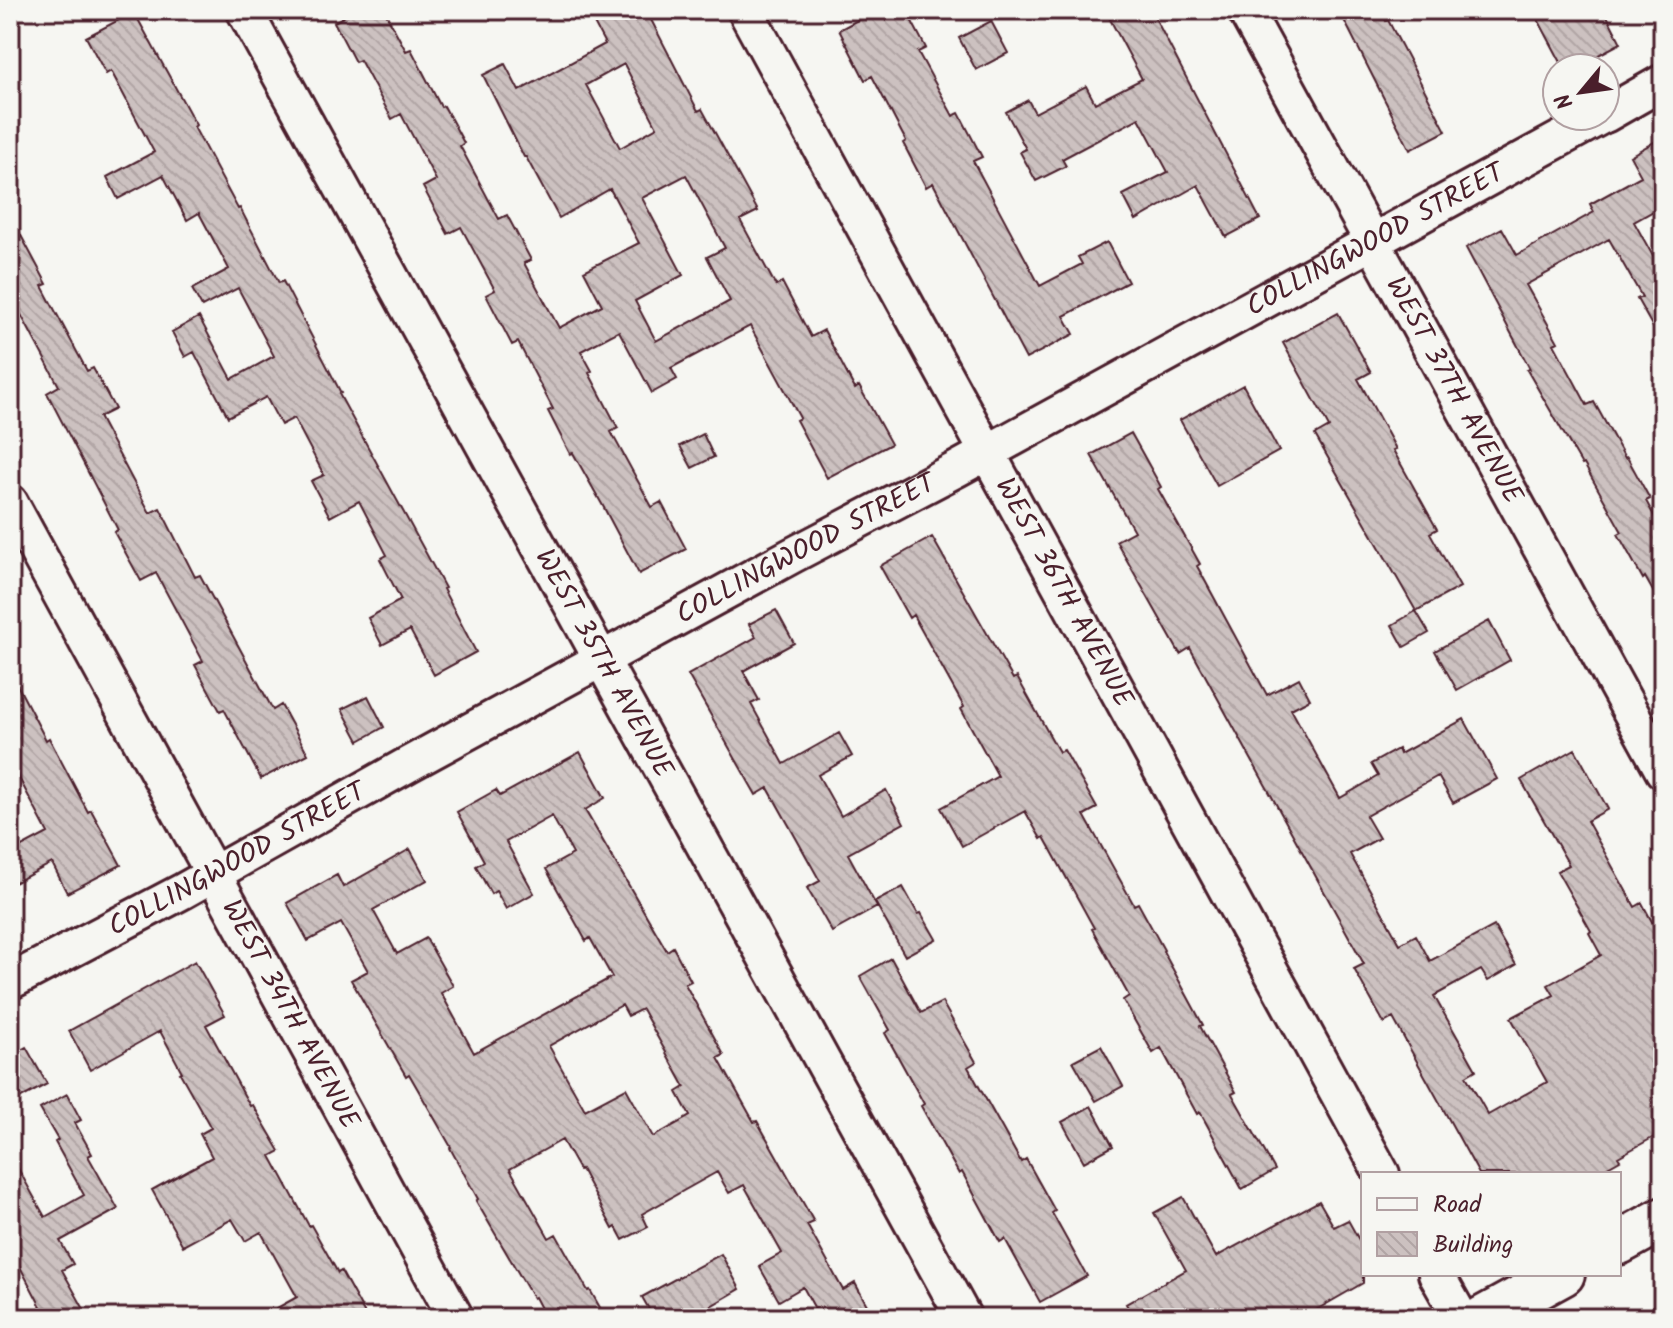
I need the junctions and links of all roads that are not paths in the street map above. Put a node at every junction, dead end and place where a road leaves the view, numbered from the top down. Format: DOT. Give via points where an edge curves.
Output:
graph roads {
  1 [pos="244,10"];
  2 [pos="745,10"];
  3 [pos="1245,10"];
  4 [pos="1663,82"];
  5 [pos="1621,105"];
  6 [pos="1573,132"];
  7 [pos="1373,243"];
  8 [pos="988,452"];
  9 [pos="10,502"];
  10 [pos="601,660"];
  11 [pos="1663,771"];
  12 [pos="214,874"];
  13 [pos="10,982"];
  14 [pos="1381,1172"];
  15 [pos="1663,1219"];
  16 [pos="1621,1242"];
  17 [pos="1437,1276"];
  18 [pos="1559,1276"];
  19 [pos="456,1318"];
  20 [pos="964,1318"];
  21 [pos="1461,1318"];
  22 [pos="1483,1318"];
  1 -- 10 [label="street, WEST 35TH AVENUE"];
  2 -- 8 [label="street, WEST 36TH AVENUE"];
  3 -- 7 [label="street, WEST 37TH AVENUE"];
  4 -- 5 [label="street, COLLINGWOOD STREET"];
  6 -- 7 [label="street, COLLINGWOOD STREET"];
  7 -- 8 [label="street, COLLINGWOOD STREET"];
  7 -- 11 [label="street, WEST 37TH AVENUE"];
  8 -- 10 [label="street, COLLINGWOOD STREET"];
  8 -- 14 [label="street, WEST 36TH AVENUE"];
  9 -- 12 [label="street, WEST 34TH AVENUE"];
  10 -- 12 [label="street, COLLINGWOOD STREET"];
  10 -- 20 [label="street, WEST 35TH AVENUE"];
  12 -- 13 [label="street, COLLINGWOOD STREET"];
  12 -- 19 [label="street, WEST 34TH AVENUE"];
  15 -- 16 [label="main road"];
  17 -- 21 [label="street"];
  18 -- 22 [label="main road"];
}
